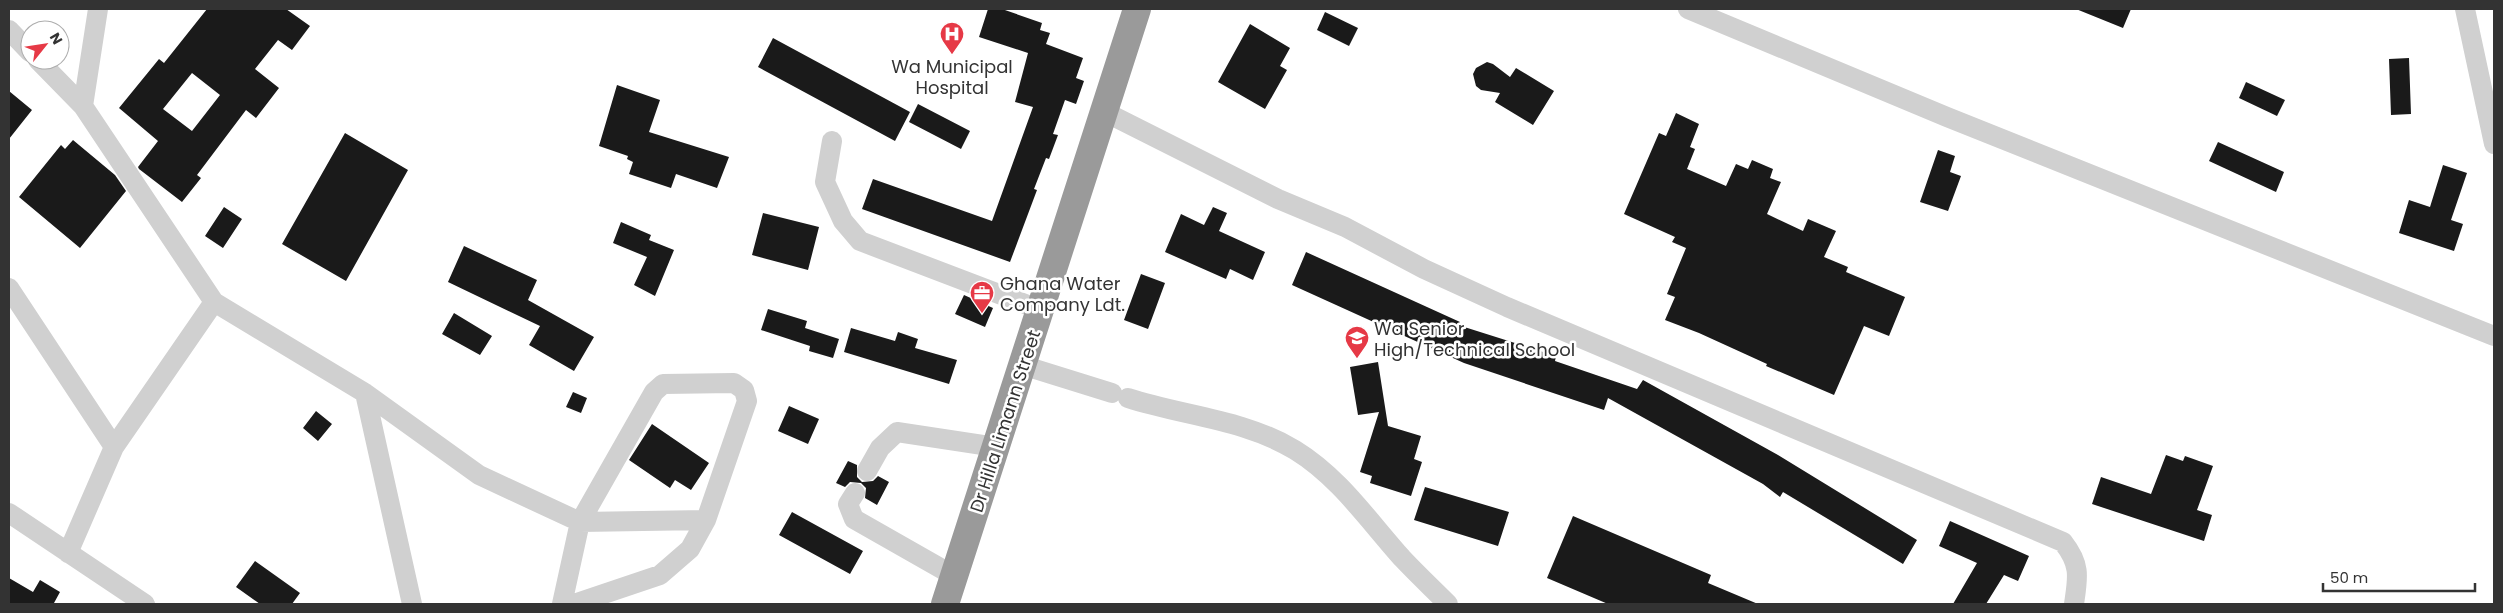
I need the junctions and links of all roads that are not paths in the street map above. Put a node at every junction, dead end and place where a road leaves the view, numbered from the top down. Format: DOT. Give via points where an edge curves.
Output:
graph roads {
  1 [pos="98,9"];
  2 [pos="1137,9"];
  3 [pos="1688,9"];
  4 [pos="2465,9"];
  5 [pos="9,30"];
  6 [pos="20,42"];
  7 [pos="48,70"];
  8 [pos="83,106"];
  9 [pos="1103,111"];
  10 [pos="832,141"];
  11 [pos="2494,144"];
  12 [pos="9,288"];
  13 [pos="214,302"];
  14 [pos="1041,310"];
  15 [pos="2494,336"];
  16 [pos="1022,365"];
  17 [pos="365,393"];
  18 [pos="996,447"];
  19 [pos="114,448"];
  20 [pos="867,471"];
  21 [pos="855,493"];
  22 [pos="9,513"];
  23 [pos="706,520"];
  24 [pos="580,522"];
  25 [pos="68,553"];
  26 [pos="956,577"];
  27 [pos="145,604"];
  28 [pos="412,604"];
  29 [pos="562,604"];
  30 [pos="574,604"];
  31 [pos="945,604"];
  32 [pos="1448,604"];
  33 [pos="2074,604"];
  1 -- 8 [label="street"];
  2 -- 9 [label="highway, Dr Hilla Limann Street"];
  3 -- 15 [label="street" via="1974,128"];
  4 -- 11 [label="street"];
  5 -- 6 [label="street"];
  7 -- 8 [label="street"];
  8 -- 13 [label="street"];
  9 -- 14 [label="highway, Dr Hilla Limann Street"];
  9 -- 33 [label="street" via="1278,199 1345,227 1424,269 1507,307 2063,542 2073,554 2078,573"];
  10 -- 14 [label="street" via="825,182 843,220 860,242"];
  12 -- 19 [label="street"];
  13 -- 17 [label="street"];
  13 -- 19 [label="street"];
  14 -- 16 [label="highway, Dr Hilla Limann Street"];
  16 -- 18 [label="highway, Dr Hilla Limann Street"];
  16 -- 32 [label="street" via="1161,409 1237,425 1294,450 1344,490 1403,559"];
  17 -- 24 [label="street" via="479,475"];
  17 -- 28 [label="street"];
  18 -- 20 [label="street" via="897,432 880,448"];
  18 -- 26 [label="highway, Dr Hilla Limann Street"];
  19 -- 25 [label="street"];
  21 -- 26 [label="street" via="848,504 854,519"];
  22 -- 25 [label="street"];
  23 -- 24 [label="street"];
  23 -- 24 [label="street" via="747,401 744,390 734,383 663,384 654,392"];
  23 -- 30 [label="street" via="690,548 660,575"];
  24 -- 29 [label="street"];
  25 -- 27 [label="street"];
  26 -- 31 [label="highway, Dr Hilla Limann Street"];
}
